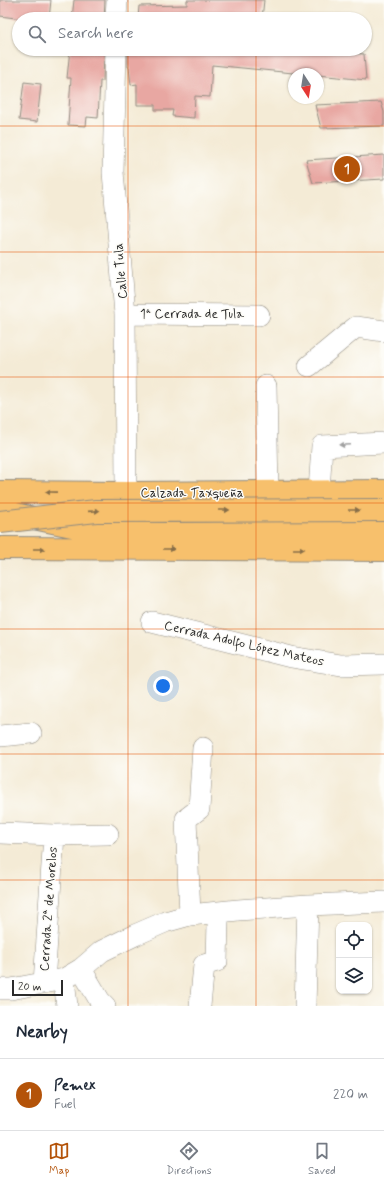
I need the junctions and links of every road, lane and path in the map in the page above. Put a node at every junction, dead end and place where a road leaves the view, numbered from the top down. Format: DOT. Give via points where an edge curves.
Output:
graph roads {
  1 [pos="117,0"];
  2 [pos="116,12"];
  3 [pos="116,56"];
  4 [pos="125,314"];
  5 [pos="259,314"];
  6 [pos="384,331"];
  7 [pos="309,366"];
  8 [pos="266,386"];
  9 [pos="384,443"];
  10 [pos="319,491"];
  11 [pos="384,491"];
  12 [pos="0,492"];
  13 [pos="268,492"];
  14 [pos="126,493"];
  15 [pos="384,510"];
  16 [pos="0,511"];
  17 [pos="0,522"];
  18 [pos="384,531"];
  19 [pos="0,548"];
  20 [pos="384,550"];
  21 [pos="152,622"];
  22 [pos="384,664"];
  23 [pos="31,733"];
  24 [pos="0,736"];
  25 [pos="203,748"];
  26 [pos="0,832"];
  27 [pos="108,834"];
  28 [pos="54,835"];
  29 [pos="384,902"];
  30 [pos="308,905"];
  31 [pos="219,912"];
  32 [pos="190,915"];
  33 [pos="73,974"];
  34 [pos="44,983"];
  35 [pos="0,990"];
  36 [pos="67,1006"];
  37 [pos="105,1006"];
  38 [pos="200,1006"];
  39 [pos="305,1006"];
  1 -- 2 [label="street"];
  3 -- 4 [label="street, Calle Tula" via="113,172"];
  4 -- 5 [label="street, 1ª Cerrada de Tula"];
  4 -- 14 [label="street, Calle Tula"];
  6 -- 7 [label="street" via="356,327"];
  8 -- 13 [label="street"];
  9 -- 10 [label="street, one-way" via="322,446"];
  10 -- 11 [label="main road, Calzada Taxqueña"];
  10 -- 13 [label="main road, Calzada Taxqueña"];
  14 -- 12 [label="main road, Calzada Taxqueña, one-way"];
  13 -- 14 [label="main road, Calzada Taxqueña"];
  17 -- 15 [label="main road, Calzada Taxqueña, one-way, bridge" via="96,511"];
  16 -- 18 [label="main road" via="96,531 166,534"];
  19 -- 20 [label="main road, one-way"];
  21 -- 22 [label="street, Cerrada Adolfo López Mateos" via="291,657 342,665"];
  23 -- 24 [label="street"];
  25 -- 32 [label="street" via="199,809 186,819"];
  26 -- 28 [label="street"];
  27 -- 28 [label="street"];
  28 -- 34 [label="street, Cerrada 2ª de Morelos"];
  29 -- 30 [label="street"];
  30 -- 31 [label="street"];
  30 -- 39 [label="street"];
  31 -- 32 [label="street"];
  31 -- 38 [label="street" via="217,961 204,965"];
  32 -- 33 [label="street" via="165,922 102,951"];
  33 -- 34 [label="street"];
  33 -- 36 [label="street"];
  33 -- 37 [label="street"];
  34 -- 35 [label="street"];
}
